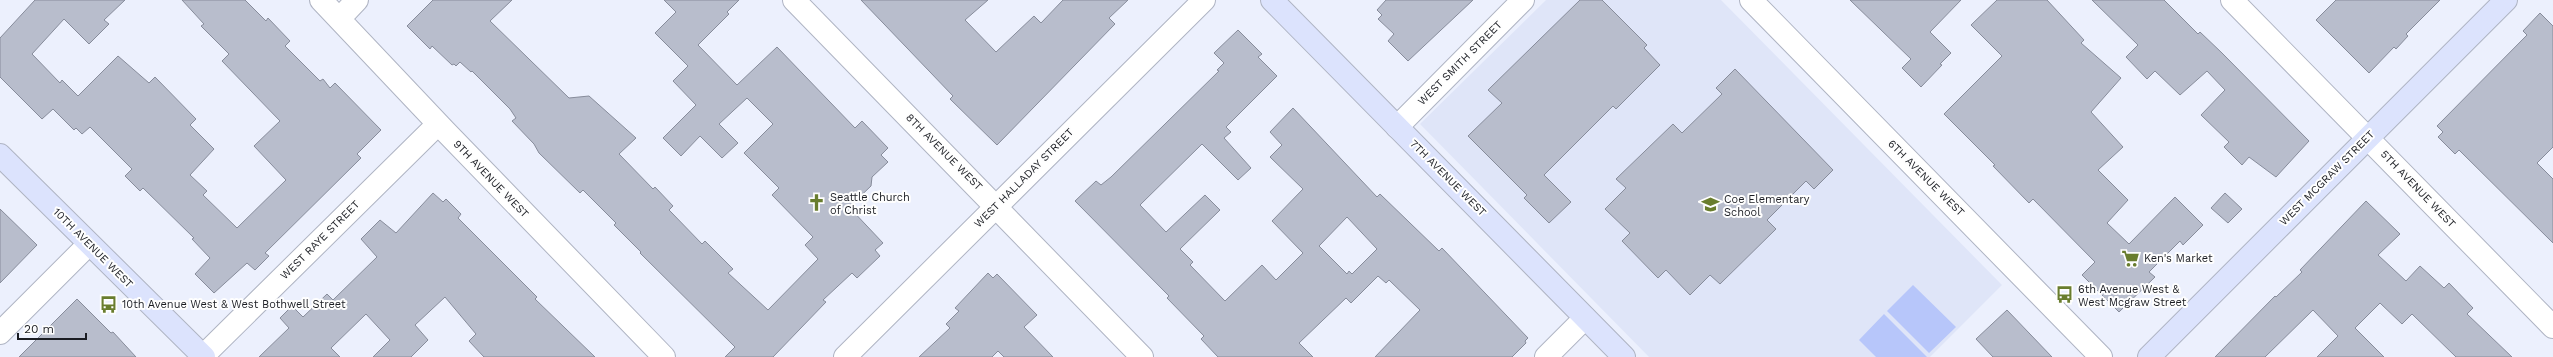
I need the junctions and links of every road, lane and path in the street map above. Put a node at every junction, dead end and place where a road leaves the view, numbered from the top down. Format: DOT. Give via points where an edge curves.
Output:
graph roads {
  1 [pos="321,0"];
  2 [pos="357,0"];
  3 [pos="794,0"];
  4 [pos="1204,0"];
  5 [pos="1272,0"];
  6 [pos="1523,0"];
  7 [pos="1751,0"];
  8 [pos="2232,0"];
  9 [pos="2506,0"];
  10 [pos="340,18"];
  11 [pos="438,124"];
  12 [pos="1397,127"];
  13 [pos="2368,138"];
  14 [pos="0,155"];
  15 [pos="996,205"];
  16 [pos="89,244"];
  17 [pos="1586,318"];
  18 [pos="2553,327"];
  19 [pos="0,333"];
  20 [pos="204,356"];
  21 [pos="664,357"];
  22 [pos="846,357"];
  23 [pos="1142,357"];
  24 [pos="1546,357"];
  25 [pos="1624,357"];
  26 [pos="2101,357"];
  27 [pos="2149,357"];
  1 -- 10 [label="street, 9TH AVENUE WEST"];
  2 -- 10 [label="street"];
  3 -- 15 [label="street, 8TH AVENUE WEST"];
  4 -- 15 [label="street, WEST HALLADAY STREET"];
  5 -- 12 [label="street, 7TH AVENUE WEST"];
  6 -- 12 [label="street, WEST SMITH STREET"];
  7 -- 26 [label="street, 6TH AVENUE WEST"];
  8 -- 13 [label="street, 5TH AVENUE WEST"];
  9 -- 13 [label="street, WEST MCGRAW STREET"];
  10 -- 11 [label="street, 9TH AVENUE WEST"];
  11 -- 20 [label="street, WEST RAYE STREET"];
  11 -- 21 [label="street, 9TH AVENUE WEST"];
  12 -- 17 [label="street, 7TH AVENUE WEST"];
  13 -- 18 [label="street, 5TH AVENUE WEST"];
  13 -- 27 [label="street, WEST MCGRAW STREET"];
  14 -- 16 [label="street, 10TH AVENUE WEST"];
  15 -- 22 [label="street, WEST HALLADAY STREET"];
  15 -- 23 [label="street, 8TH AVENUE WEST"];
  16 -- 19 [label="street"];
  16 -- 20 [label="street, 10TH AVENUE WEST"];
  17 -- 24 [label="street"];
  17 -- 25 [label="street, 7TH AVENUE WEST"];
}
